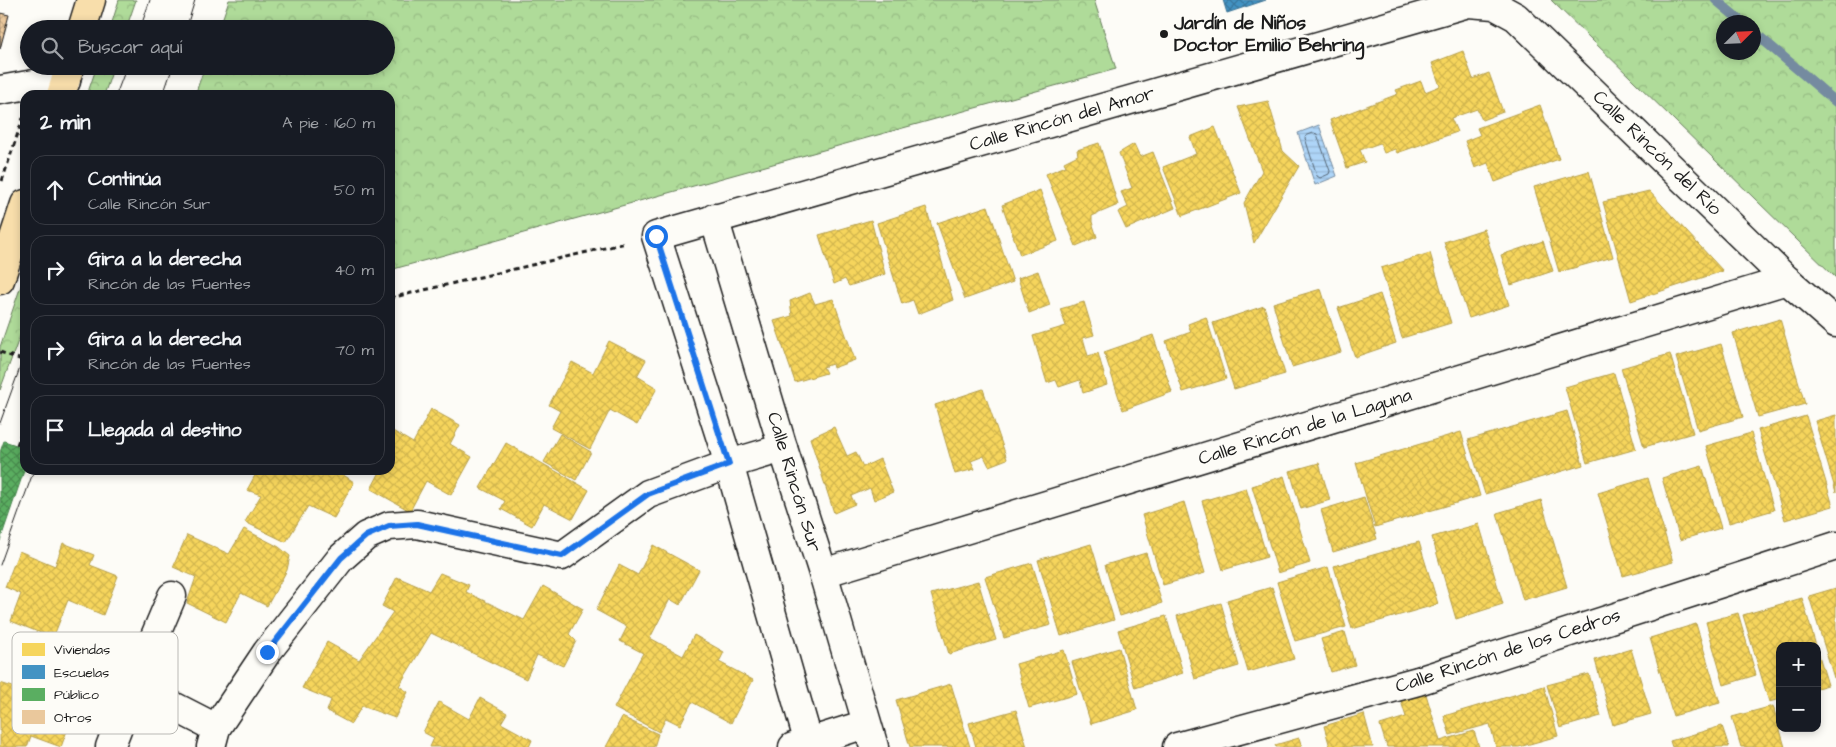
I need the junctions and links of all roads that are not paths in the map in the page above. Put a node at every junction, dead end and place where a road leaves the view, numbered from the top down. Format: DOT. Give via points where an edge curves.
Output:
graph roads {
  1 [pos="91,0"];
  2 [pos="1468,3"];
  3 [pos="85,20"];
  4 [pos="66,81"];
  5 [pos="0,90"];
  6 [pos="714,218"];
  7 [pos="20,219"];
  8 [pos="0,280"];
  9 [pos="1787,280"];
  10 [pos="1836,323"];
  11 [pos="783,448"];
  12 [pos="729,464"];
  13 [pos="1836,546"];
  14 [pos="823,573"];
  15 [pos="172,596"];
  16 [pos="157,632"];
  17 [pos="178,714"];
  18 [pos="115,734"];
  19 [pos="870,736"];
  20 [pos="213,737"];
  21 [pos="804,745"];
  22 [pos="110,747"];
  23 [pos="1177,747"];
  1 -- 3 [label="main road"];
  2 -- 6 [label="street, Calle Rincón del Amor"];
  2 -- 9 [label="street, Calle Rincón del Río" via="1494,5 1516,18"];
  4 -- 5 [label="street"];
  6 -- 11 [label="street, Calle Rincón Sur"];
  6 -- 12 [label="street, Calle Rincón del Amor" via="656,236"];
  7 -- 8 [label="main road"];
  9 -- 10 [label="street, Calle Rincón del Río"];
  9 -- 14 [label="street, Calle Rincón de la Laguna"];
  11 -- 12 [label="street"];
  11 -- 14 [label="street, Calle Rincón Sur"];
  12 -- 20 [label="street" via="648,494 562,556 417,524 389,526 366,536 341,558 267,652"];
  12 -- 21 [label="street"];
  13 -- 23 [label="street, Calle Rincón de los Cedros" via="1418,681"];
  14 -- 19 [label="street, Calle Rincón Sur"];
  15 -- 16 [label="street"];
  17 -- 20 [label="street"];
  18 -- 22 [label="street"];
  19 -- 21 [label="street"];
}
